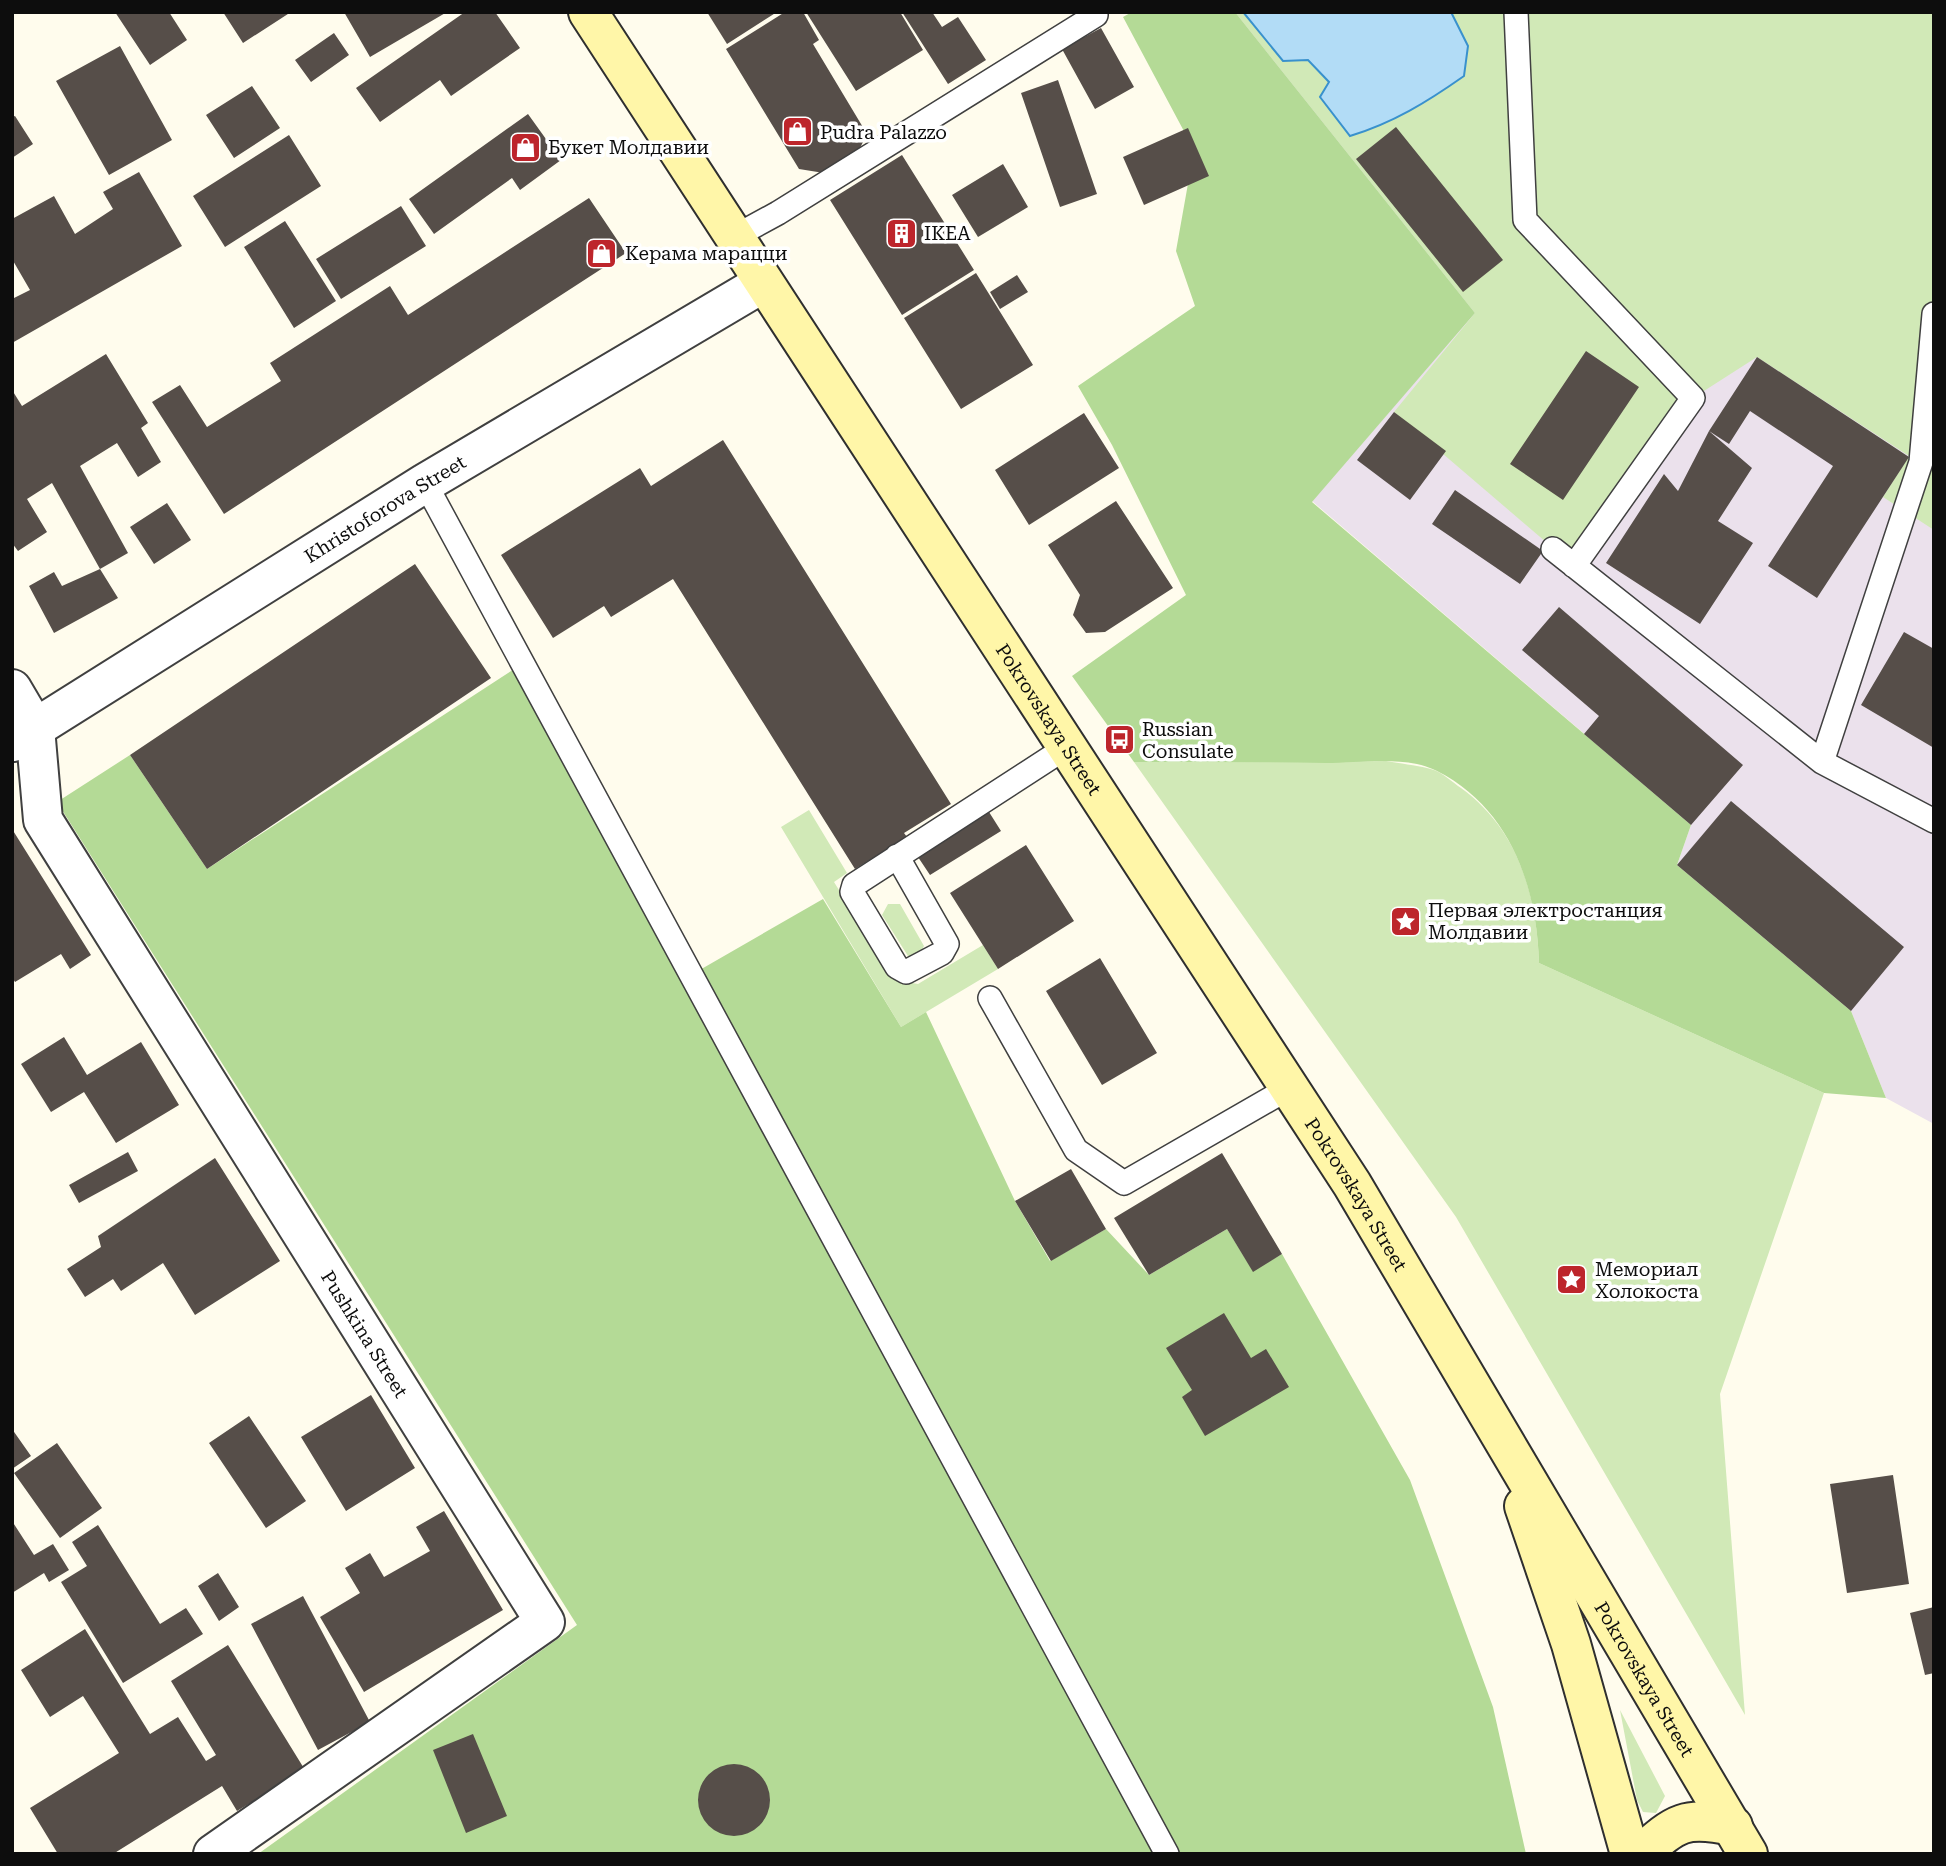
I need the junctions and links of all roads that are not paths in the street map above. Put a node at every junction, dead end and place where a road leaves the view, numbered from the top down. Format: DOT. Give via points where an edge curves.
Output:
graph roads {
  1 [pos="588,12"];
  2 [pos="1516,12"];
  3 [pos="1096,15"];
  4 [pos="734,237"];
  5 [pos="764,283"];
  6 [pos="1934,314"];
  7 [pos="425,483"];
  8 [pos="1553,549"];
  9 [pos="1574,566"];
  10 [pos="12,689"];
  11 [pos="24,735"];
  12 [pos="1067,747"];
  13 [pos="1822,762"];
  14 [pos="1934,821"];
  15 [pos="897,856"];
  16 [pos="990,998"];
  17 [pos="1289,1088"];
  18 [pos="1499,1432"];
  19 [pos="1741,1840"];
  20 [pos="213,1854"];
  21 [pos="1167,1854"];
  22 [pos="1630,1854"];
  23 [pos="1641,1854"];
  1 -- 4 [label="main road, Pokrovskaya Street"];
  2 -- 9 [label="lane" via="1525,220 1693,398"];
  3 -- 4 [label="lane"];
  4 -- 5 [label="main road, Pokrovskaya Street"];
  5 -- 7 [label="street, Khristoforova Street"];
  5 -- 12 [label="main road, Pokrovskaya Street"];
  6 -- 13 [label="lane" via="1921,462"];
  7 -- 11 [label="street, Khristoforova Street"];
  7 -- 21 [label="lane"];
  8 -- 9 [label="lane"];
  9 -- 13 [label="lane"];
  10 -- 11 [label="street, Pushkina Street"];
  11 -- 20 [label="street, Pushkina Street" via="43,820 545,1622"];
  12 -- 15 [label="lane"];
  12 -- 17 [label="main road, Pokrovskaya Street"];
  13 -- 14 [label="lane"];
  15 -- 15 [label="lane" via="857,882 852,892 897,967 906,972 942,953 947,944"];
  16 -- 17 [label="lane" via="1076,1150 1124,1182"];
  17 -- 18 [label="main road, Pokrovskaya Street" via="1352,1184"];
  18 -- 19 [label="main road, Pokrovskaya Street"];
  18 -- 22 [label="main road, Pokrovskaya Street" via="1571,1644"];
  19 -- 23 [label="main road" via="1702,1820 1671,1826"];
}
